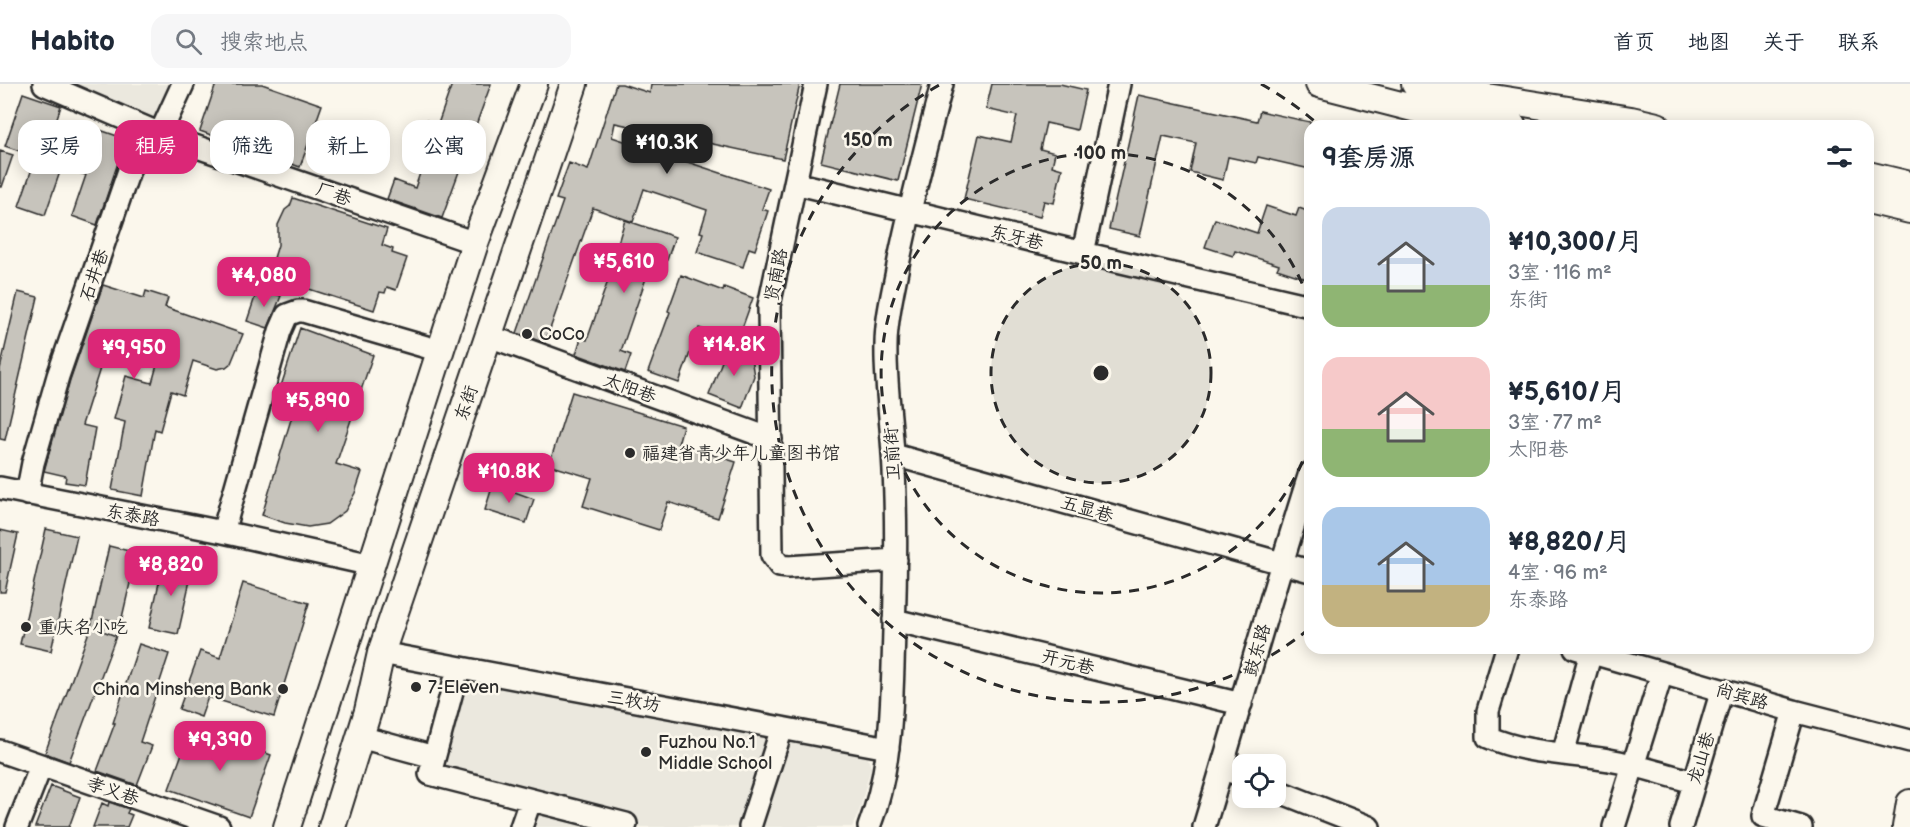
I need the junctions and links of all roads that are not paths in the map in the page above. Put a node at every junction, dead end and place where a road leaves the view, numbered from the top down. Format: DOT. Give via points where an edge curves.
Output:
graph roads {
  1 [pos="44,84"];
  2 [pos="183,84"];
  3 [pos="534,84"];
  4 [pos="574,84"];
  5 [pos="816,84"];
  6 [pos="942,84"];
  7 [pos="1119,84"];
  8 [pos="1319,84"];
  9 [pos="1428,99"];
  10 [pos="129,120"];
  11 [pos="159,120"];
  12 [pos="1493,120"];
  13 [pos="1631,120"];
  14 [pos="198,146"];
  15 [pos="135,174"];
  16 [pos="1874,176"];
  17 [pos="795,183"];
  18 [pos="1910,185"];
  19 [pos="1874,201"];
  20 [pos="909,210"];
  21 [pos="1910,210"];
  22 [pos="475,243"];
  23 [pos="1083,253"];
  24 [pos="1304,305"];
  25 [pos="489,336"];
  26 [pos="440,351"];
  27 [pos="771,439"];
  28 [pos="894,455"];
  29 [pos="0,489"];
  30 [pos="1304,492"];
  31 [pos="27,494"];
  32 [pos="223,532"];
  33 [pos="896,560"];
  34 [pos="1281,563"];
  35 [pos="372,565"];
  36 [pos="1304,569"];
  37 [pos="894,620"];
  38 [pos="381,653"];
  39 [pos="1505,654"];
  40 [pos="1582,654"];
  41 [pos="1597,654"];
  42 [pos="1662,673"];
  43 [pos="455,680"];
  44 [pos="1722,690"];
  45 [pos="1242,704"];
  46 [pos="1794,711"];
  47 [pos="782,728"];
  48 [pos="360,737"];
  49 [pos="1910,741"];
  50 [pos="888,748"];
  51 [pos="0,751"];
  52 [pos="1563,754"];
  53 [pos="434,757"];
  54 [pos="41,766"];
  55 [pos="1632,766"];
  56 [pos="1222,768"];
  57 [pos="1232,772"];
  58 [pos="1694,782"];
  59 [pos="1286,793"];
  60 [pos="1910,803"];
  61 [pos="17,827"];
  62 [pos="219,827"];
  63 [pos="287,827"];
  64 [pos="332,827"];
  65 [pos="625,827"];
  66 [pos="750,827"];
  67 [pos="869,827"];
  68 [pos="1204,827"];
  69 [pos="1369,827"];
  70 [pos="1614,827"];
  71 [pos="1681,827"];
  72 [pos="1801,827"];
  73 [pos="1905,827"];
  1 -- 10 [label="street, 厂巷"];
  2 -- 11 [label="street, 石井巷"];
  3 -- 22 [label="main road"];
  4 -- 25 [label="main road, 东街"];
  5 -- 17 [label="street, 贤南路"];
  6 -- 20 [label="street, 卫前街"];
  7 -- 23 [label="street"];
  8 -- 9 [label="main road"];
  9 -- 12 [label="main road"];
  9 -- 13 [label="main road"];
  14 -- 22 [label="street, 厂巷"];
  15 -- 31 [label="street, 石井巷" via="58,376"];
  16 -- 18 [label="main road"];
  17 -- 20 [label="street, 东牙巷"];
  17 -- 27 [label="street, 贤南路" via="769,306"];
  19 -- 21 [label="main road"];
  20 -- 23 [label="street, 东牙巷"];
  20 -- 28 [label="street, 卫前街" via="886,344"];
  22 -- 26 [label="main road"];
  23 -- 24 [label="street, 东牙巷"];
  25 -- 27 [label="street, 太阳巷"];
  25 -- 38 [label="main road, 东街"];
  26 -- 32 [label="street" via="303,311 287,315"];
  26 -- 35 [label="main road"];
  27 -- 33 [label="street, 贤南路" via="772,555 780,566"];
  28 -- 33 [label="street, 卫前街"];
  28 -- 34 [label="street, 五显巷"];
  29 -- 31 [label="street, 东泰路"];
  30 -- 34 [label="street, 鼓东路"];
  31 -- 32 [label="street, 东泰路"];
  32 -- 35 [label="street, 东泰路"];
  33 -- 37 [label="street, 卫前街"];
  34 -- 36 [label="street"];
  34 -- 45 [label="street, 鼓东路"];
  35 -- 63 [label="main road"];
  37 -- 45 [label="street, 开元巷"];
  37 -- 50 [label="street, 卫前街"];
  38 -- 47 [label="street, 三牧坊"];
  38 -- 48 [label="main road, 东街"];
  39 -- 52 [label="street" via="1488,711 1488,737 1540,752"];
  40 -- 52 [label="street"];
  41 -- 42 [label="street, 尚宾路"];
  42 -- 44 [label="street, 尚宾路"];
  42 -- 55 [label="street"];
  43 -- 53 [label="street"];
  44 -- 46 [label="street, 尚宾路"];
  44 -- 58 [label="street, 龙山巷"];
  45 -- 56 [label="street, 鼓东路"];
  46 -- 49 [label="street, 尚宾路"];
  46 -- 72 [label="street" via="1763,816"];
  47 -- 50 [label="street, 三牧坊"];
  47 -- 66 [label="street"];
  48 -- 53 [label="street"];
  48 -- 64 [label="main road, 东街"];
  50 -- 67 [label="street, 卫前街" via="882,788"];
  51 -- 54 [label="street, 孝义巷"];
  52 -- 55 [label="street"];
  53 -- 65 [label="street" via="430,774 626,824"];
  54 -- 61 [label="street"];
  54 -- 62 [label="street, 孝义巷"];
  55 -- 58 [label="street"];
  55 -- 70 [label="street"];
  56 -- 57 [label="street"];
  56 -- 68 [label="street, 鼓东路"];
  58 -- 71 [label="street, 龙山巷"];
  59 -- 69 [label="street"];
  60 -- 73 [label="main road"];
}
